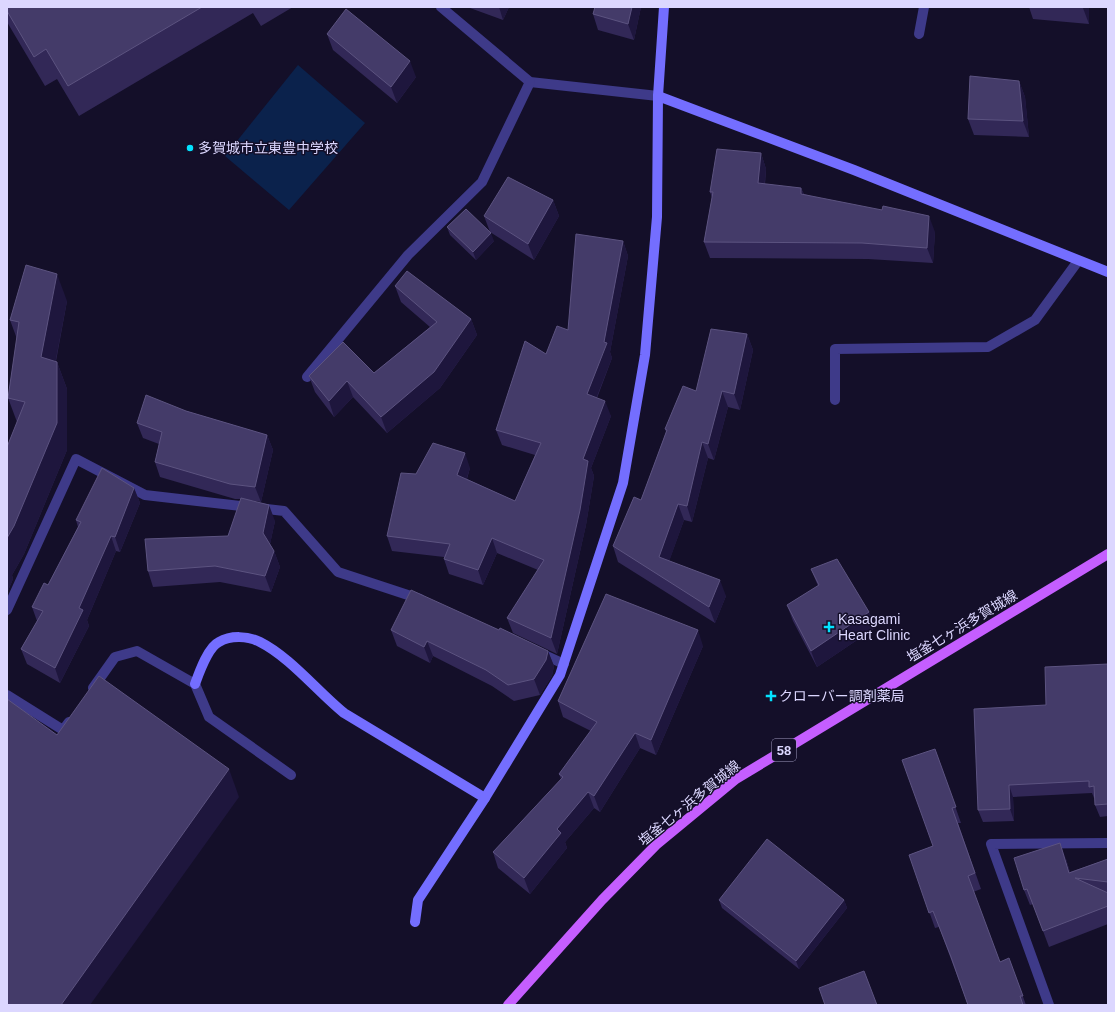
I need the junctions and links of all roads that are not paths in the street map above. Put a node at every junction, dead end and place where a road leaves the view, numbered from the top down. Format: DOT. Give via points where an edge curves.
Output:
graph roads {
  1 [pos="441,7"];
  2 [pos="664,7"];
  3 [pos="924,7"];
  4 [pos="919,34"];
  5 [pos="530,82"];
  6 [pos="658,96"];
  7 [pos="1078,260"];
  8 [pos="1108,272"];
  9 [pos="307,377"];
  10 [pos="835,400"];
  11 [pos="1108,554"];
  12 [pos="432,603"];
  13 [pos="7,610"];
  14 [pos="529,648"];
  15 [pos="564,664"];
  16 [pos="195,684"];
  17 [pos="89,694"];
  18 [pos="7,695"];
  19 [pos="76,712"];
  20 [pos="291,775"];
  21 [pos="485,798"];
  22 [pos="1108,844"];
  23 [pos="415,922"];
  24 [pos="508,1005"];
  25 [pos="1049,1005"];
  1 -- 5 [label="street"];
  2 -- 6 [label="street"];
  3 -- 4 [label="street"];
  5 -- 6 [label="street"];
  5 -- 9 [label="street" via="482,182 408,256"];
  6 -- 7 [label="street" via="854,170"];
  6 -- 15 [label="street" via="656,217 645,355 623,483"];
  7 -- 8 [label="street"];
  7 -- 10 [label="street" via="1035,320 988,347 835,349"];
  11 -- 24 [label="main road, 塩釜七ヶ浜多賀城線 / 58" via="736,779 656,845 602,900"];
  12 -- 13 [label="street" via="338,572 284,511 145,495 76,459"];
  14 -- 15 [label="street"];
  15 -- 21 [label="street" via="560,675"];
  16 -- 17 [label="street" via="137,651 115,657"];
  16 -- 20 [label="street" via="209,717"];
  16 -- 21 [label="street" via="202,663 218,642 239,636 260,642 288,662 344,713"];
  18 -- 19 [label="street" via="63,730"];
  21 -- 23 [label="street" via="418,900"];
  22 -- 25 [label="street" via="991,844"];
}
